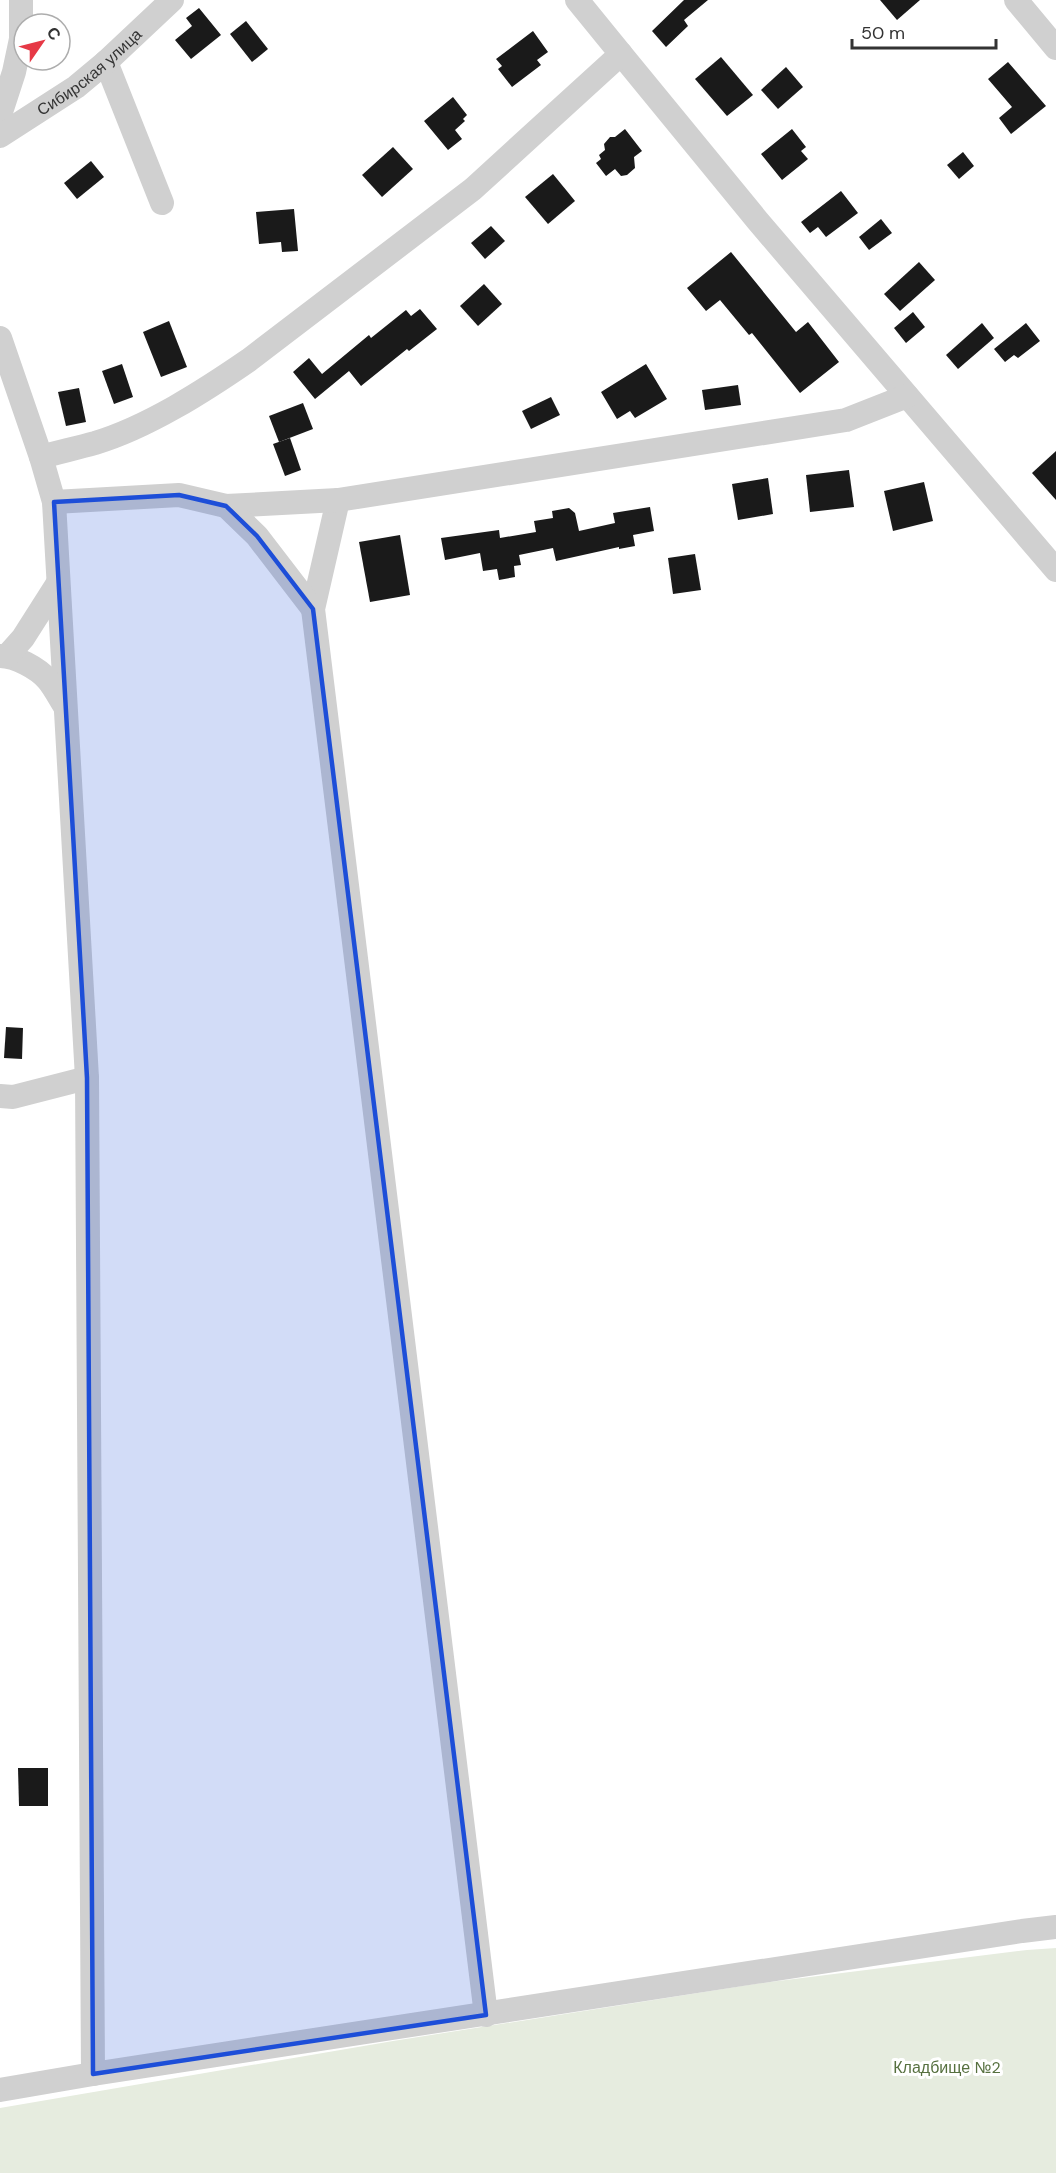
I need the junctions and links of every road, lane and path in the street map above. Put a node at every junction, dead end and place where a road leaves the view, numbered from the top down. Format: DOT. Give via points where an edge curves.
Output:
graph roads {
  1 [pos="21,0"];
  2 [pos="172,0"];
  3 [pos="577,0"];
  4 [pos="1016,0"];
  5 [pos="1056,48"];
  6 [pos="621,54"];
  7 [pos="106,62"];
  8 [pos="7,72"];
  9 [pos="0,115"];
  10 [pos="0,136"];
  11 [pos="162,203"];
  12 [pos="0,341"];
  13 [pos="907,396"];
  14 [pos="41,457"];
  15 [pos="338,500"];
  16 [pos="54,502"];
  17 [pos="226,506"];
  18 [pos="1056,570"];
  19 [pos="58,583"];
  20 [pos="313,609"];
  21 [pos="3,656"];
  22 [pos="65,708"];
  23 [pos="87,1078"];
  24 [pos="0,1096"];
  25 [pos="1056,1928"];
  26 [pos="486,2015"];
  27 [pos="93,2074"];
  28 [pos="0,2090"];
  1 -- 8 [label="street" via="21,39"];
  2 -- 7 [label="street, Сибирская улица"];
  3 -- 6 [label="street"];
  4 -- 5 [label="street"];
  6 -- 13 [label="street"];
  6 -- 14 [label="street" via="473,189 222,379 132,429"];
  7 -- 10 [label="street, Сибирская улица" via="76,87"];
  7 -- 11 [label="street"];
  8 -- 9 [label="street"];
  12 -- 14 [label="street"];
  13 -- 15 [label="street" via="846,420"];
  13 -- 18 [label="street"];
  14 -- 16 [label="street"];
  15 -- 17 [label="street"];
  15 -- 20 [label="street"];
  16 -- 17 [label="street" via="179,495"];
  16 -- 19 [label="street"];
  17 -- 20 [label="street" via="257,536"];
  19 -- 21 [label="street" via="23,638"];
  19 -- 22 [label="street"];
  20 -- 26 [label="street"];
  21 -- 22 [label="street" via="27,664 47,678"];
  22 -- 23 [label="street"];
  23 -- 24 [label="street" via="13,1097"];
  23 -- 27 [label="street"];
  25 -- 26 [label="street"];
  26 -- 27 [label="street"];
  27 -- 28 [label="street"];
}
